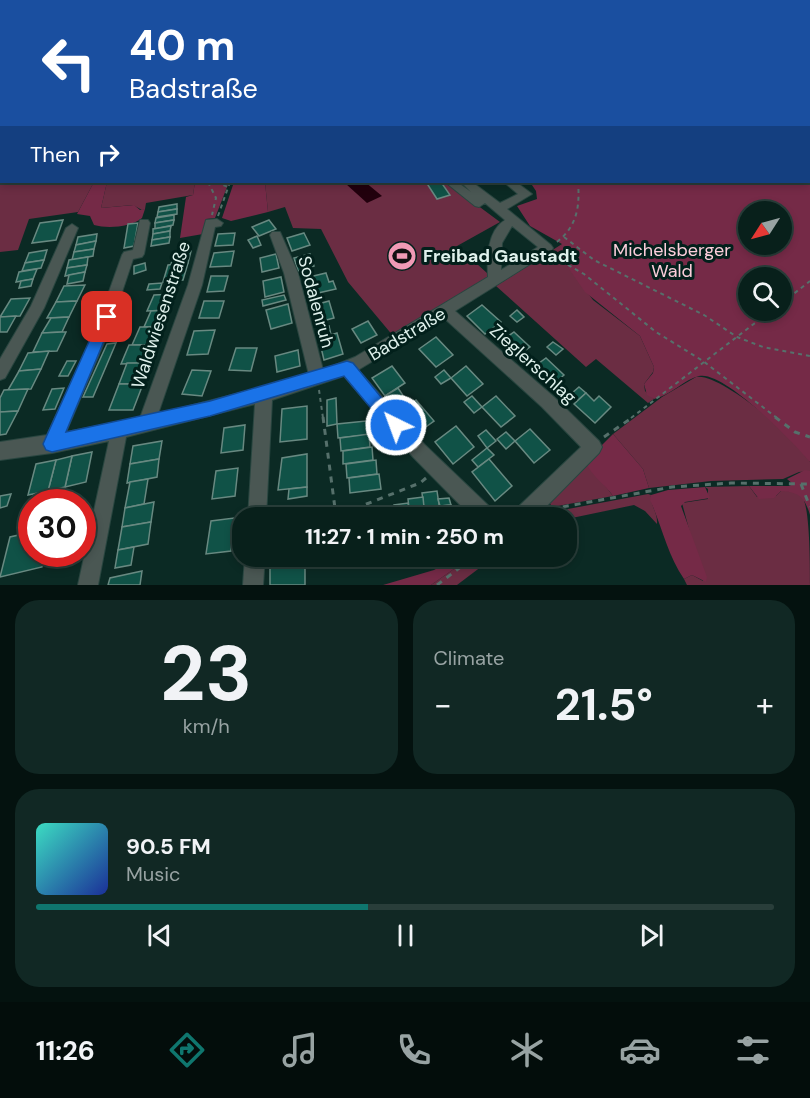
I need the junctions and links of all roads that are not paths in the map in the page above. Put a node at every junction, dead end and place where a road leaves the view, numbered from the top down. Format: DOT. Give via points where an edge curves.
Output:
graph roads {
  1 [pos="451,183"];
  2 [pos="467,183"];
  3 [pos="510,183"];
  4 [pos="500,208"];
  5 [pos="144,223"];
  6 [pos="213,223"];
  7 [pos="507,224"];
  8 [pos="72,228"];
  9 [pos="276,235"];
  10 [pos="545,249"];
  11 [pos="495,280"];
  12 [pos="446,311"];
  13 [pos="347,368"];
  14 [pos="0,373"];
  15 [pos="318,378"];
  16 [pos="264,395"];
  17 [pos="146,424"];
  18 [pos="119,431"];
  19 [pos="52,444"];
  20 [pos="0,451"];
  21 [pos="258,507"];
  22 [pos="476,507"];
  23 [pos="532,507"];
  24 [pos="254,567"];
  25 [pos="88,585"];
  26 [pos="253,585"];
  1 -- 7 [label="street"];
  2 -- 4 [label="street"];
  3 -- 4 [label="street" via="526,194"];
  4 -- 10 [label="street"];
  5 -- 19 [label="street" via="138,254 128,255 102,330"];
  6 -- 17 [label="street, Waldwiesenstraße"];
  7 -- 10 [label="street"];
  7 -- 11 [label="street" via="495,246"];
  8 -- 14 [label="street" via="37,308"];
  9 -- 15 [label="street, Sodalenruh" via="291,273"];
  10 -- 11 [label="street, Badstraße"];
  11 -- 12 [label="street, Badstraße"];
  12 -- 13 [label="street, Badstraße"];
  12 -- 23 [label="street, Zieglerschlag" via="593,447"];
  13 -- 15 [label="street, Badstraße"];
  13 -- 22 [label="street" via="384,413"];
  15 -- 16 [label="street, Badstraße"];
  16 -- 17 [label="street, Badstraße"];
  16 -- 21 [label="street"];
  17 -- 18 [label="street, Badstraße"];
  18 -- 19 [label="street, Badstraße"];
  18 -- 25 [label="street"];
  19 -- 20 [label="street, Badstraße"];
  24 -- 26 [label="street"];
}
